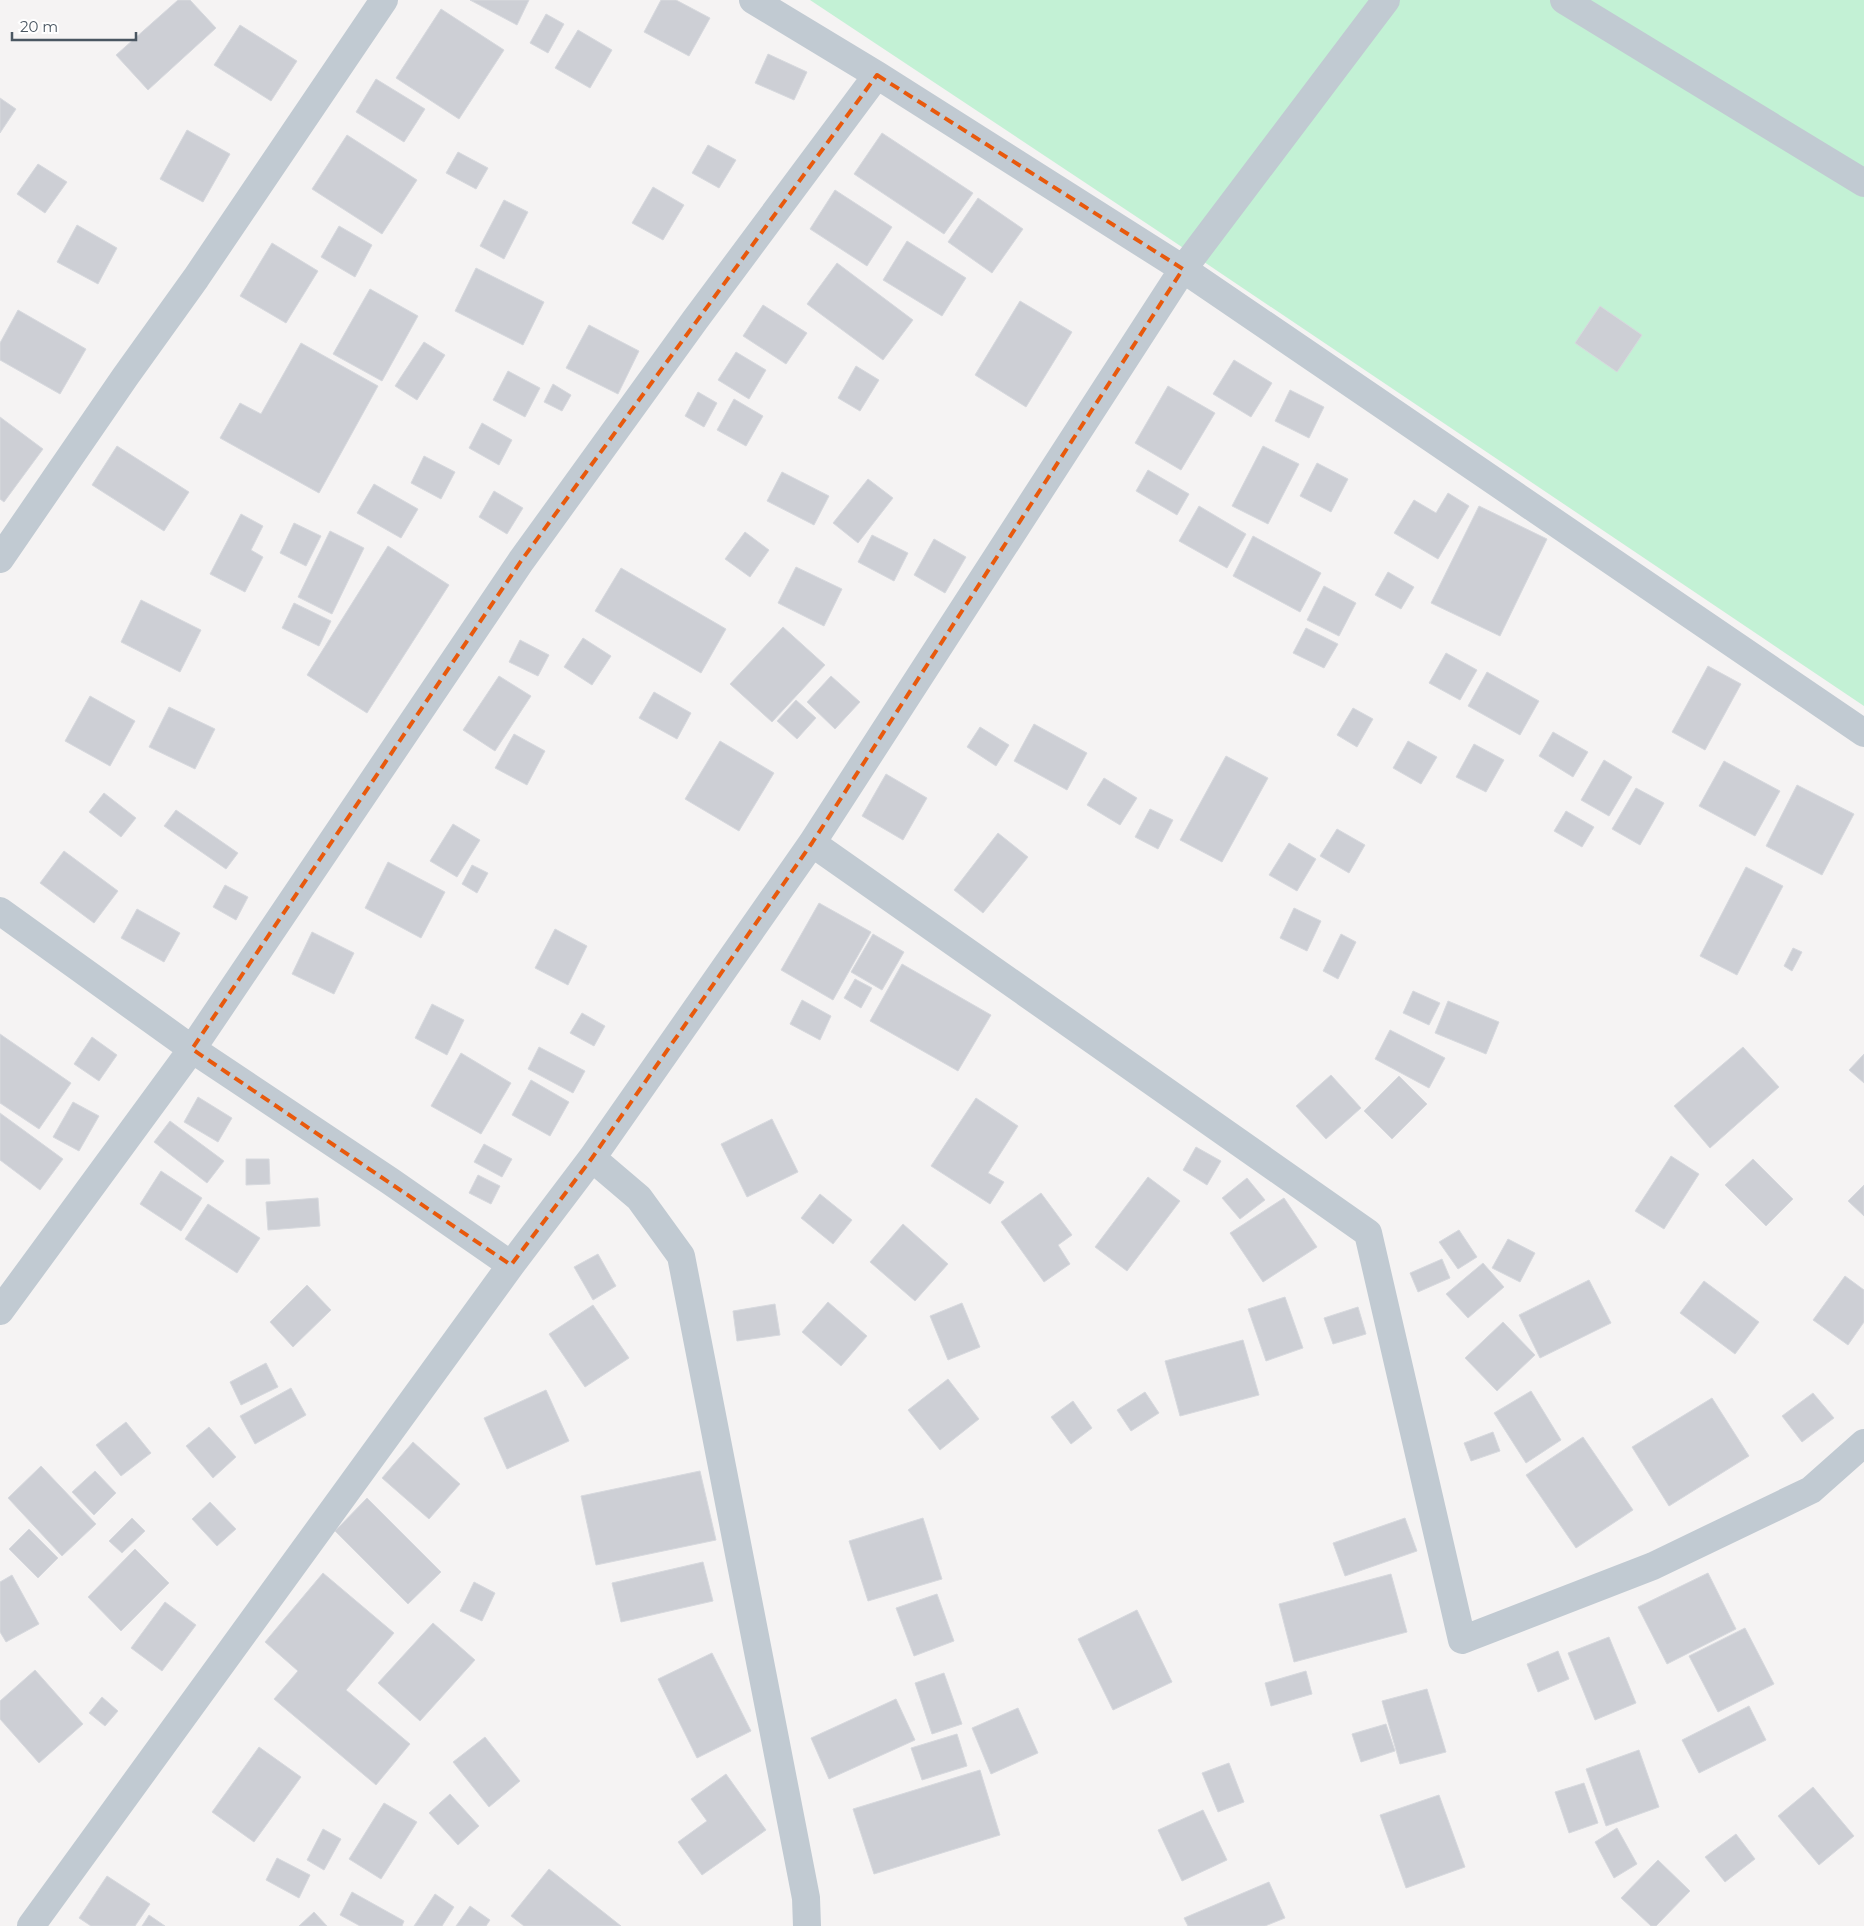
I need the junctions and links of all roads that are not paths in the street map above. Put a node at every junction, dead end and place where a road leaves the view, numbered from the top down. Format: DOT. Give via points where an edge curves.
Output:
graph roads {
  1 [pos="384,0"];
  2 [pos="753,0"];
  3 [pos="1386,0"];
  4 [pos="1564,0"];
  5 [pos="877,75"];
  6 [pos="1864,183"];
  7 [pos="1183,269"];
  8 [pos="0,559"];
  9 [pos="1864,733"];
  10 [pos="812,842"];
  11 [pos="0,911"];
  12 [pos="192,1049"];
  13 [pos="592,1158"];
  14 [pos="511,1265"];
  15 [pos="0,1311"];
  16 [pos="1864,1442"];
  17 [pos="31,1926"];
  18 [pos="808,1926"];
  1 -- 8 [label="street"];
  2 -- 5 [label="street"];
  3 -- 7 [label="street"];
  4 -- 6 [label="street"];
  5 -- 7 [label="street"];
  5 -- 12 [label="street" via="521,561"];
  7 -- 9 [label="street"];
  7 -- 10 [label="street"];
  10 -- 13 [label="street"];
  10 -- 16 [label="street" via="1368,1233 1462,1640 1653,1566 1811,1490"];
  11 -- 12 [label="street"];
  12 -- 14 [label="street"];
  12 -- 15 [label="street"];
  13 -- 14 [label="street"];
  13 -- 18 [label="street" via="639,1198 681,1256 806,1898"];
  14 -- 17 [label="street"];
}
